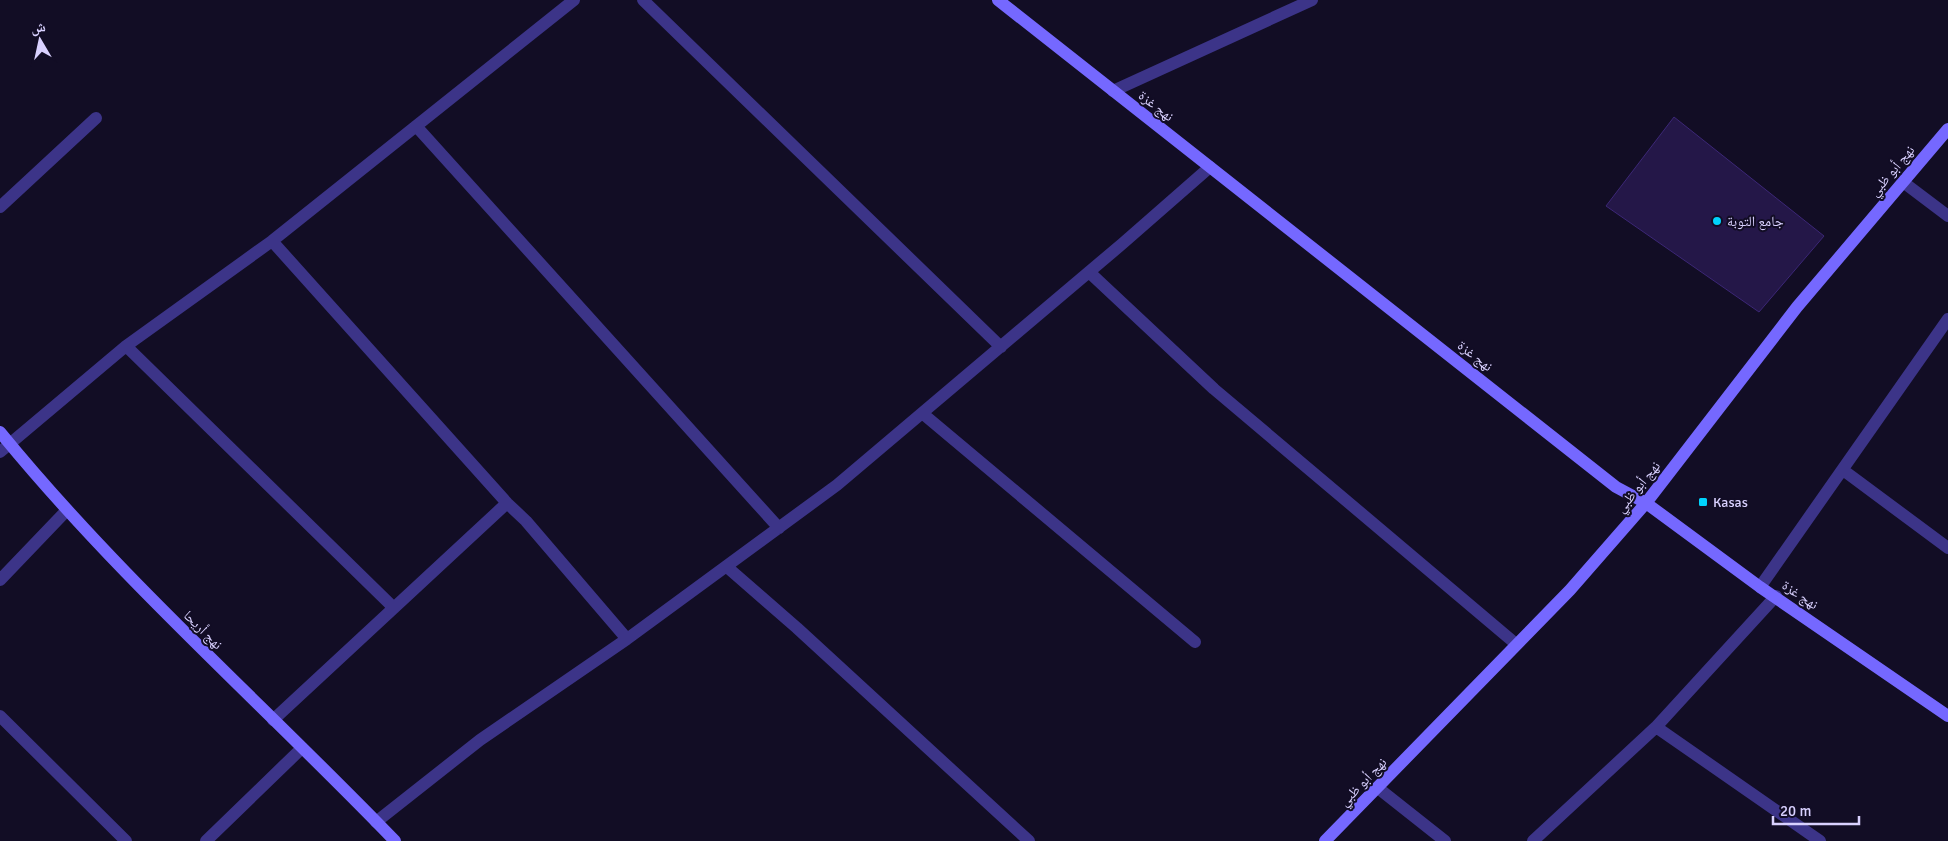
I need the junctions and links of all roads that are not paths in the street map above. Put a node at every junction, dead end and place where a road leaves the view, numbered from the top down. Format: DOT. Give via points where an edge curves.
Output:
graph roads {
  1 [pos="574,0"];
  2 [pos="643,0"];
  3 [pos="998,0"];
  4 [pos="1312,0"];
  5 [pos="1113,91"];
  6 [pos="96,118"];
  7 [pos="416,126"];
  8 [pos="1948,129"];
  9 [pos="1210,167"];
  10 [pos="1903,182"];
  11 [pos="0,206"];
  12 [pos="1948,216"];
  13 [pos="272,241"];
  14 [pos="1089,272"];
  15 [pos="1948,319"];
  16 [pos="126,346"];
  17 [pos="1001,347"];
  18 [pos="922,413"];
  19 [pos="0,432"];
  20 [pos="5,448"];
  21 [pos="1843,470"];
  22 [pos="507,503"];
  23 [pos="1646,503"];
  24 [pos="67,510"];
  25 [pos="779,528"];
  26 [pos="1948,548"];
  27 [pos="726,567"];
  28 [pos="0,580"];
  29 [pos="1760,587"];
  30 [pos="1776,596"];
  31 [pos="394,608"];
  32 [pos="627,639"];
  33 [pos="1195,642"];
  34 [pos="1516,644"];
  35 [pos="0,716"];
  36 [pos="1948,716"];
  37 [pos="273,720"];
  38 [pos="1656,727"];
  39 [pos="302,748"];
  40 [pos="1378,788"];
  41 [pos="376,822"];
  42 [pos="126,841"];
  43 [pos="206,841"];
  44 [pos="394,841"];
  45 [pos="1030,841"];
  46 [pos="1325,841"];
  47 [pos="1445,841"];
  48 [pos="1533,841"];
  49 [pos="1820,841"];
  1 -- 7 [label="street"];
  2 -- 17 [label="street"];
  3 -- 5 [label="street, نهج غزة"];
  4 -- 5 [label="street"];
  5 -- 9 [label="street, نهج غزة"];
  6 -- 11 [label="street"];
  7 -- 13 [label="street"];
  7 -- 25 [label="street"];
  8 -- 10 [label="street, نهج أبو ظبي"];
  9 -- 14 [label="street"];
  9 -- 23 [label="street, نهج غزة" via="1616,487"];
  10 -- 12 [label="street"];
  10 -- 23 [label="street, نهج أبو ظبي" via="1797,307"];
  13 -- 16 [label="street"];
  13 -- 22 [label="street"];
  14 -- 17 [label="street"];
  14 -- 34 [label="street" via="1214,389"];
  15 -- 21 [label="street"];
  16 -- 20 [label="street"];
  16 -- 31 [label="street"];
  17 -- 18 [label="street"];
  18 -- 25 [label="street" via="836,486"];
  18 -- 33 [label="street"];
  19 -- 20 [label="street, نهج أريحا"];
  20 -- 24 [label="street, نهج أريحا"];
  21 -- 26 [label="street"];
  21 -- 29 [label="street"];
  22 -- 31 [label="street"];
  22 -- 32 [label="street"];
  23 -- 29 [label="street, نهج غزة"];
  23 -- 34 [label="street, نهج أبو ظبي" via="1570,590"];
  24 -- 28 [label="street"];
  24 -- 37 [label="street, نهج أريحا" via="171,620"];
  25 -- 27 [label="street"];
  27 -- 32 [label="street"];
  27 -- 45 [label="street"];
  29 -- 30 [label="street, نهج غزة"];
  30 -- 36 [label="street, نهج غزة"];
  30 -- 38 [label="street"];
  31 -- 37 [label="street"];
  32 -- 41 [label="street" via="480,740"];
  34 -- 40 [label="street, نهج أبو ظبي"];
  35 -- 42 [label="street"];
  37 -- 39 [label="street, نهج أريحا"];
  38 -- 48 [label="street"];
  38 -- 49 [label="street"];
  39 -- 41 [label="street, نهج أريحا"];
  39 -- 43 [label="street"];
  40 -- 46 [label="street, نهج أبو ظبي"];
  40 -- 47 [label="street"];
  41 -- 44 [label="street, نهج أريحا"];
}
